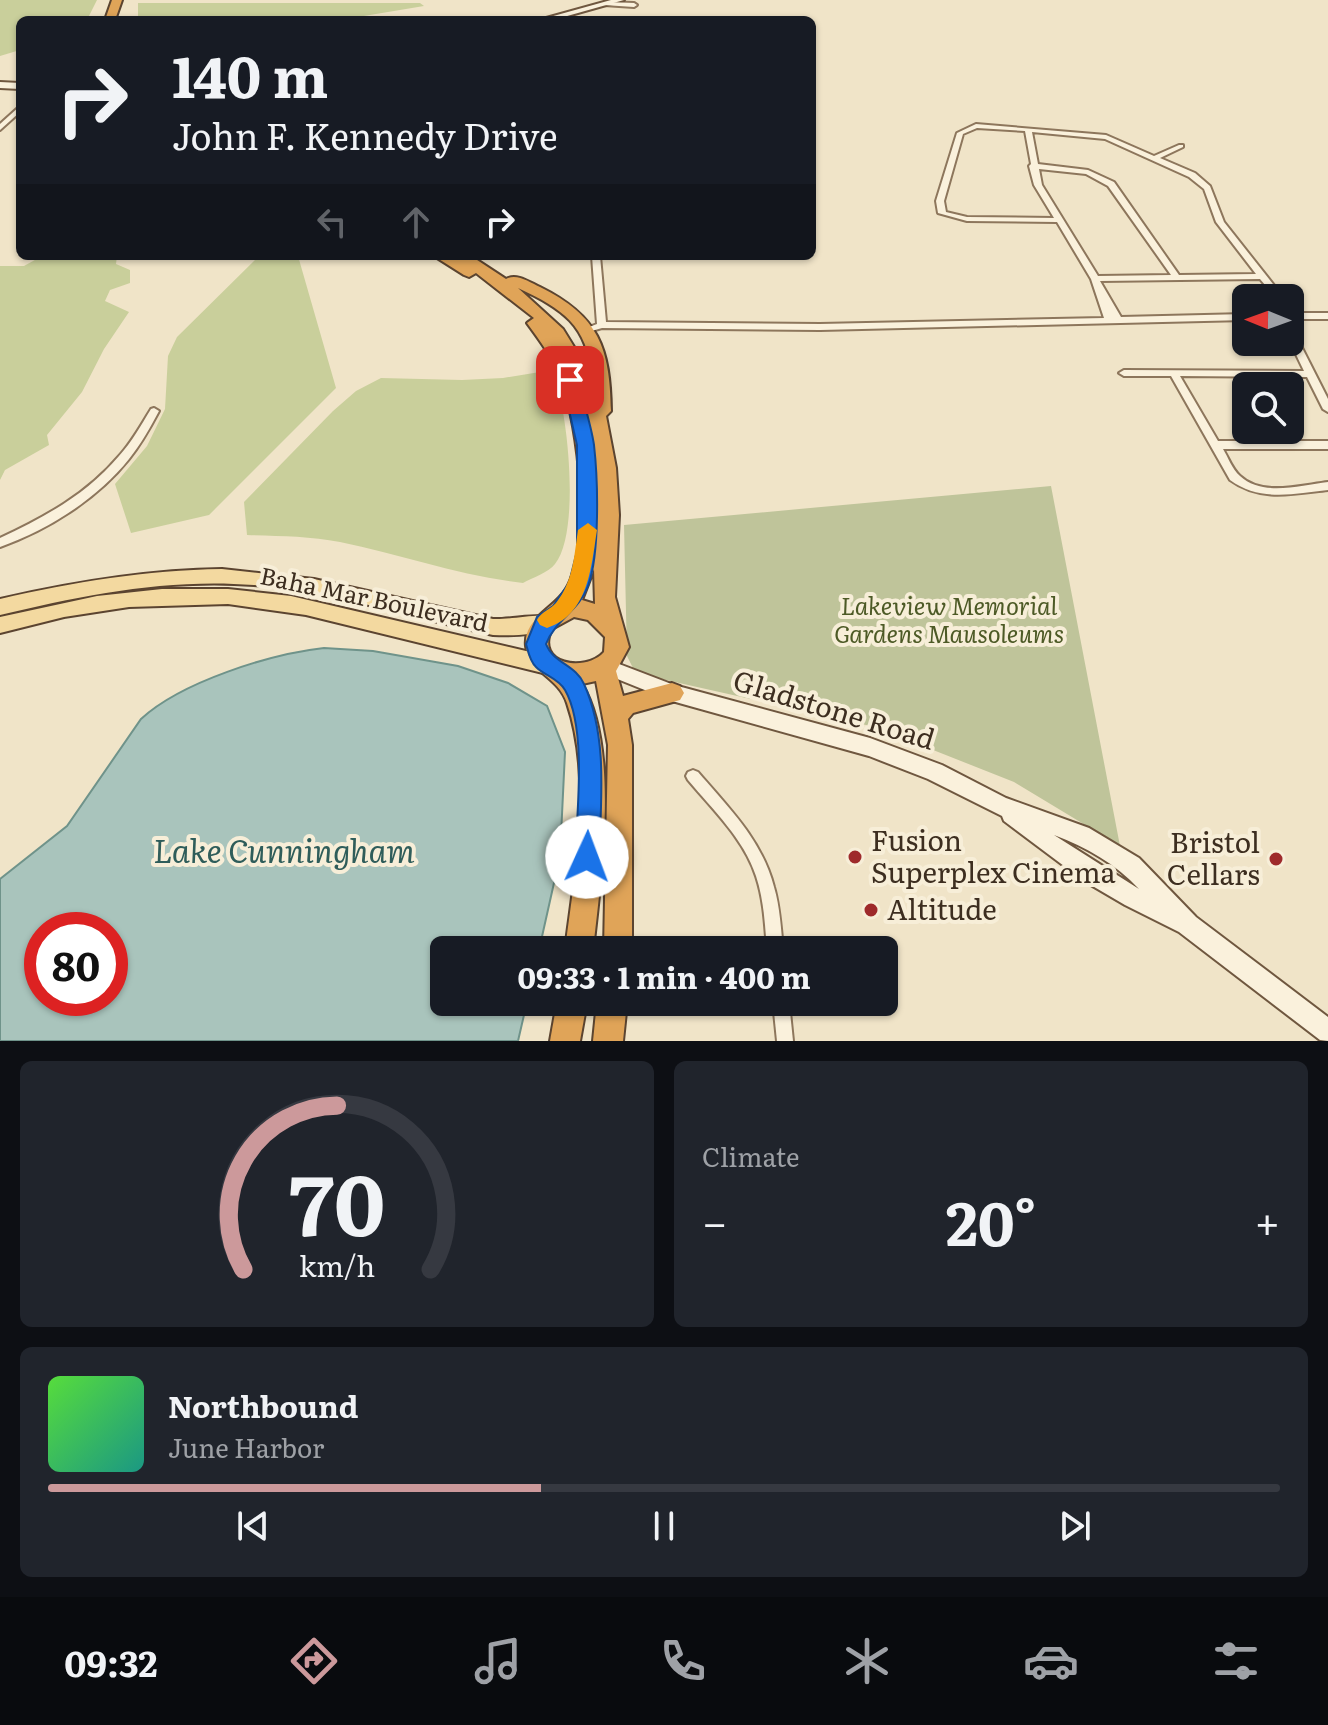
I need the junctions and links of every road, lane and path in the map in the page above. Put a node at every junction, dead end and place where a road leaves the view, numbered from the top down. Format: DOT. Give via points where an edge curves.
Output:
graph roads {
  1 [pos="620,0"];
  2 [pos="606,4"];
  3 [pos="634,6"];
  4 [pos="559,16"];
  5 [pos="16,112"];
  6 [pos="0,128"];
  7 [pos="1028,130"];
  8 [pos="1181,146"];
  9 [pos="1155,158"];
  10 [pos="1033,166"];
  11 [pos="942,213"];
  12 [pos="929,216"];
  13 [pos="1058,220"];
  14 [pos="448,260"];
  15 [pos="468,260"];
  16 [pos="596,260"];
  17 [pos="483,268"];
  18 [pos="1176,276"];
  19 [pos="1264,276"];
  20 [pos="1096,283"];
  21 [pos="1270,284"];
  22 [pos="1304,315"];
  23 [pos="1328,316"];
  24 [pos="1232,317"];
  25 [pos="1114,319"];
  26 [pos="595,327"];
  27 [pos="1302,356"];
  28 [pos="1173,372"];
  29 [pos="1124,373"];
  30 [pos="1311,374"];
  31 [pos="1328,409"];
  32 [pos="154,411"];
  33 [pos="602,435"];
  34 [pos="1216,445"];
  35 [pos="1328,445"];
  36 [pos="1328,486"];
  37 [pos="0,543"];
  38 [pos="0,607"];
  39 [pos="552,617"];
  40 [pos="0,625"];
  41 [pos="613,635"];
  42 [pos="605,668"];
  43 [pos="555,669"];
  44 [pos="645,682"];
  45 [pos="672,693"];
  46 [pos="616,717"];
  47 [pos="693,776"];
  48 [pos="1001,806"];
  49 [pos="1082,835"];
  50 [pos="1061,856"];
  51 [pos="1131,865"];
  52 [pos="1124,894"];
  53 [pos="1188,925"];
  54 [pos="580,936"];
  55 [pos="618,936"];
  56 [pos="773,936"];
  57 [pos="569,1016"];
  58 [pos="611,1016"];
  59 [pos="782,1016"];
  60 [pos="1328,1032"];
  61 [pos="565,1041"];
  62 [pos="608,1041"];
  63 [pos="785,1041"];
  1 -- 2 [label="main road"];
  2 -- 3 [label="street"];
  2 -- 4 [label="main road"];
  5 -- 6 [label="street"];
  7 -- 9 [label="street" via="1106,137"];
  7 -- 10 [label="street"];
  7 -- 11 [label="street" via="976,126 960,133 940,201"];
  8 -- 9 [label="street"];
  9 -- 19 [label="street" via="1203,183 1220,222"];
  10 -- 13 [label="street"];
  10 -- 18 [label="street" via="1088,172 1111,184"];
  11 -- 12 [label="street"];
  11 -- 13 [label="street" via="967,219"];
  13 -- 20 [label="street"];
  14 -- 39 [label="highway" via="521,308 547,338 570,380 585,445 588,532 579,586"];
  15 -- 17 [label="highway"];
  16 -- 26 [label="street"];
  17 -- 26 [label="highway" via="559,301"];
  17 -- 33 [label="highway" via="563,337 587,378"];
  18 -- 19 [label="street"];
  18 -- 20 [label="street"];
  19 -- 21 [label="street"];
  20 -- 25 [label="street"];
  22 -- 23 [label="street"];
  24 -- 25 [label="street"];
  25 -- 26 [label="street"];
  26 -- 33 [label="highway" via="602,369"];
  27 -- 30 [label="street"];
  28 -- 29 [label="street"];
  28 -- 30 [label="street"];
  28 -- 34 [label="street"];
  30 -- 31 [label="street"];
  32 -- 37 [label="street" via="127,457 81,500"];
  33 -- 41 [label="highway" via="609,516 603,596"];
  34 -- 35 [label="street"];
  34 -- 36 [label="street" via="1234,477 1252,491"];
  38 -- 39 [label="main road, Baha Mar Boulevard" via="122,583 224,577 279,581 493,627 517,628"];
  39 -- 41 [label="highway" via="589,609 602,616"];
  39 -- 43 [label="highway" via="536,644 539,655"];
  40 -- 43 [label="main road, Baha Mar Boulevard" via="144,598 259,599"];
  41 -- 42 [label="highway"];
  41 -- 44 [label="main road, Gladstone Road"];
  42 -- 43 [label="highway" via="580,674"];
  42 -- 44 [label="main road, Gladstone Road"];
  42 -- 46 [label="highway"];
  43 -- 54 [label="highway" via="580,696 589,745"];
  44 -- 45 [label="main road, Gladstone Road"];
  45 -- 46 [label="highway" via="626,705"];
  45 -- 48 [label="main road, Gladstone Road" via="870,747"];
  46 -- 55 [label="highway" via="622,785"];
  47 -- 56 [label="street" via="759,862"];
  48 -- 49 [label="main road, Gladstone Road"];
  48 -- 50 [label="main road, Gladstone Road"];
  49 -- 50 [label="main road" via="1066,837"];
  49 -- 51 [label="main road, Gladstone Road"];
  50 -- 52 [label="main road, Gladstone Road"];
  51 -- 52 [label="main road" via="1132,888"];
  51 -- 53 [label="main road, Gladstone Road"];
  52 -- 53 [label="main road, Gladstone Road"];
  53 -- 60 [label="main road, Gladstone Road"];
  57 -- 61 [label="highway"];
  58 -- 62 [label="highway"];
  59 -- 63 [label="street"];
}
